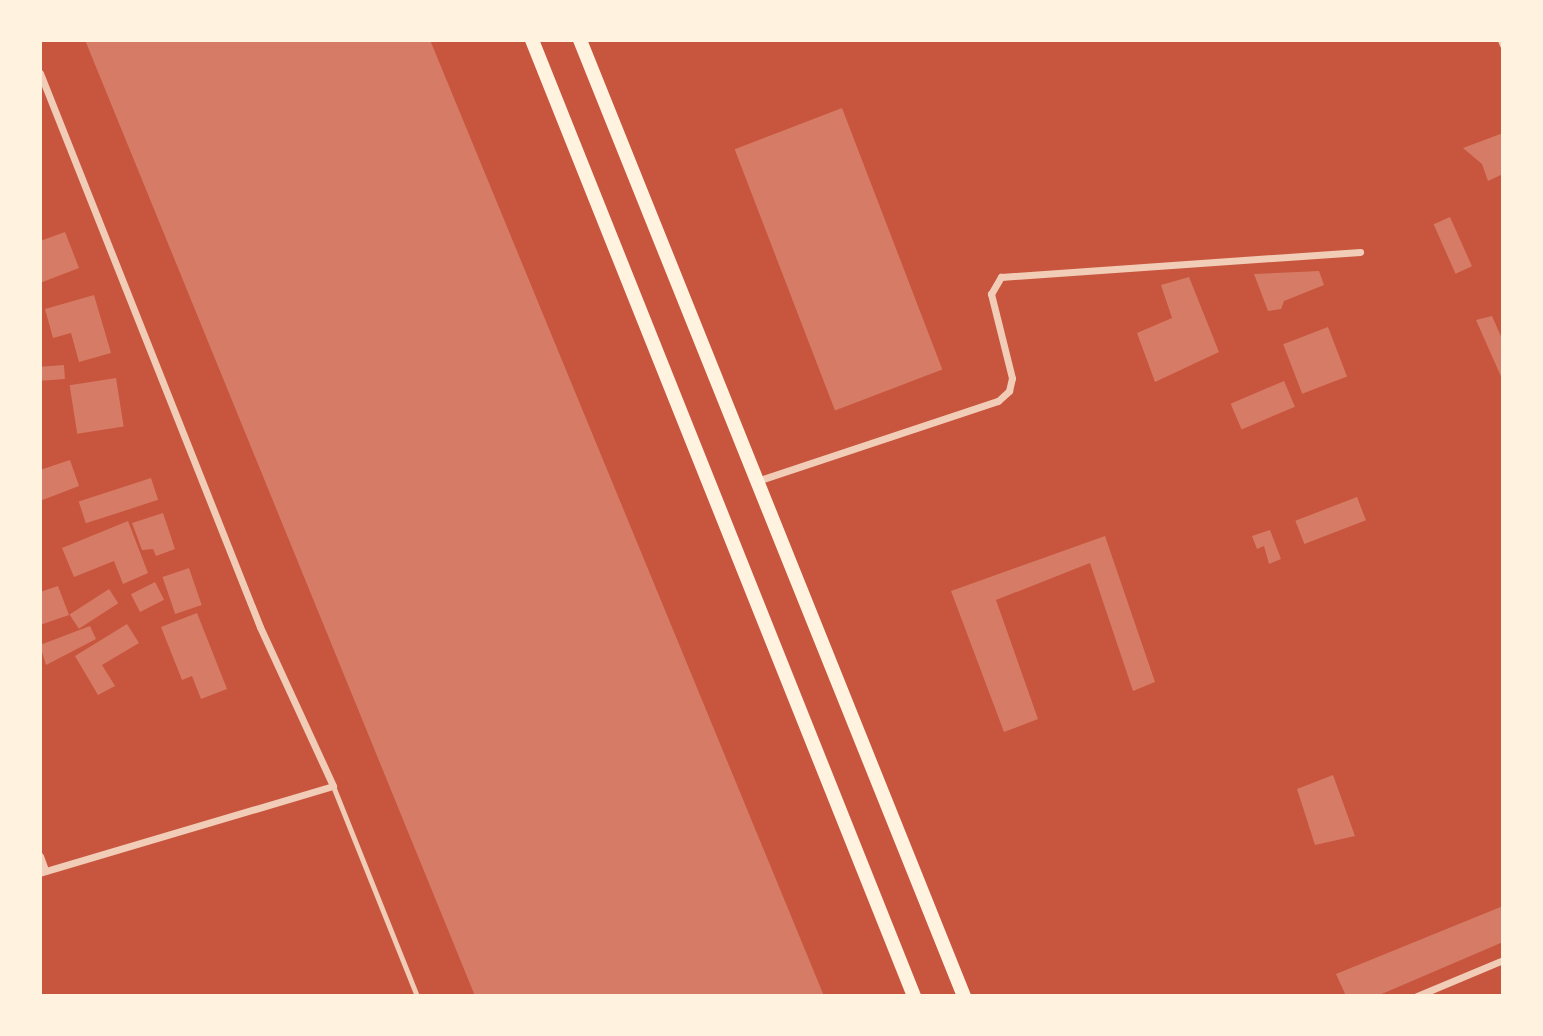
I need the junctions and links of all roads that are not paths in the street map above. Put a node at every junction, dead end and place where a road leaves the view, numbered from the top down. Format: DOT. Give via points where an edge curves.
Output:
graph roads {
  1 [pos="533,40"];
  2 [pos="580,40"];
  3 [pos="40,73"];
  4 [pos="1360,253"];
  5 [pos="757,481"];
  6 [pos="333,786"];
  7 [pos="40,856"];
  8 [pos="43,872"];
  9 [pos="1503,960"];
  10 [pos="417,996"];
  11 [pos="914,996"];
  12 [pos="964,996"];
  13 [pos="1416,996"];
  1 -- 11 [label="main road"];
  2 -- 5 [label="main road"];
  3 -- 6 [label="street" via="260,627"];
  4 -- 5 [label="street" via="1001,277 991,294 1012,378 1009,391 998,401"];
  5 -- 12 [label="main road"];
  6 -- 8 [label="street"];
  6 -- 10 [label="lane"];
  7 -- 8 [label="street"];
  9 -- 13 [label="street"];
}
